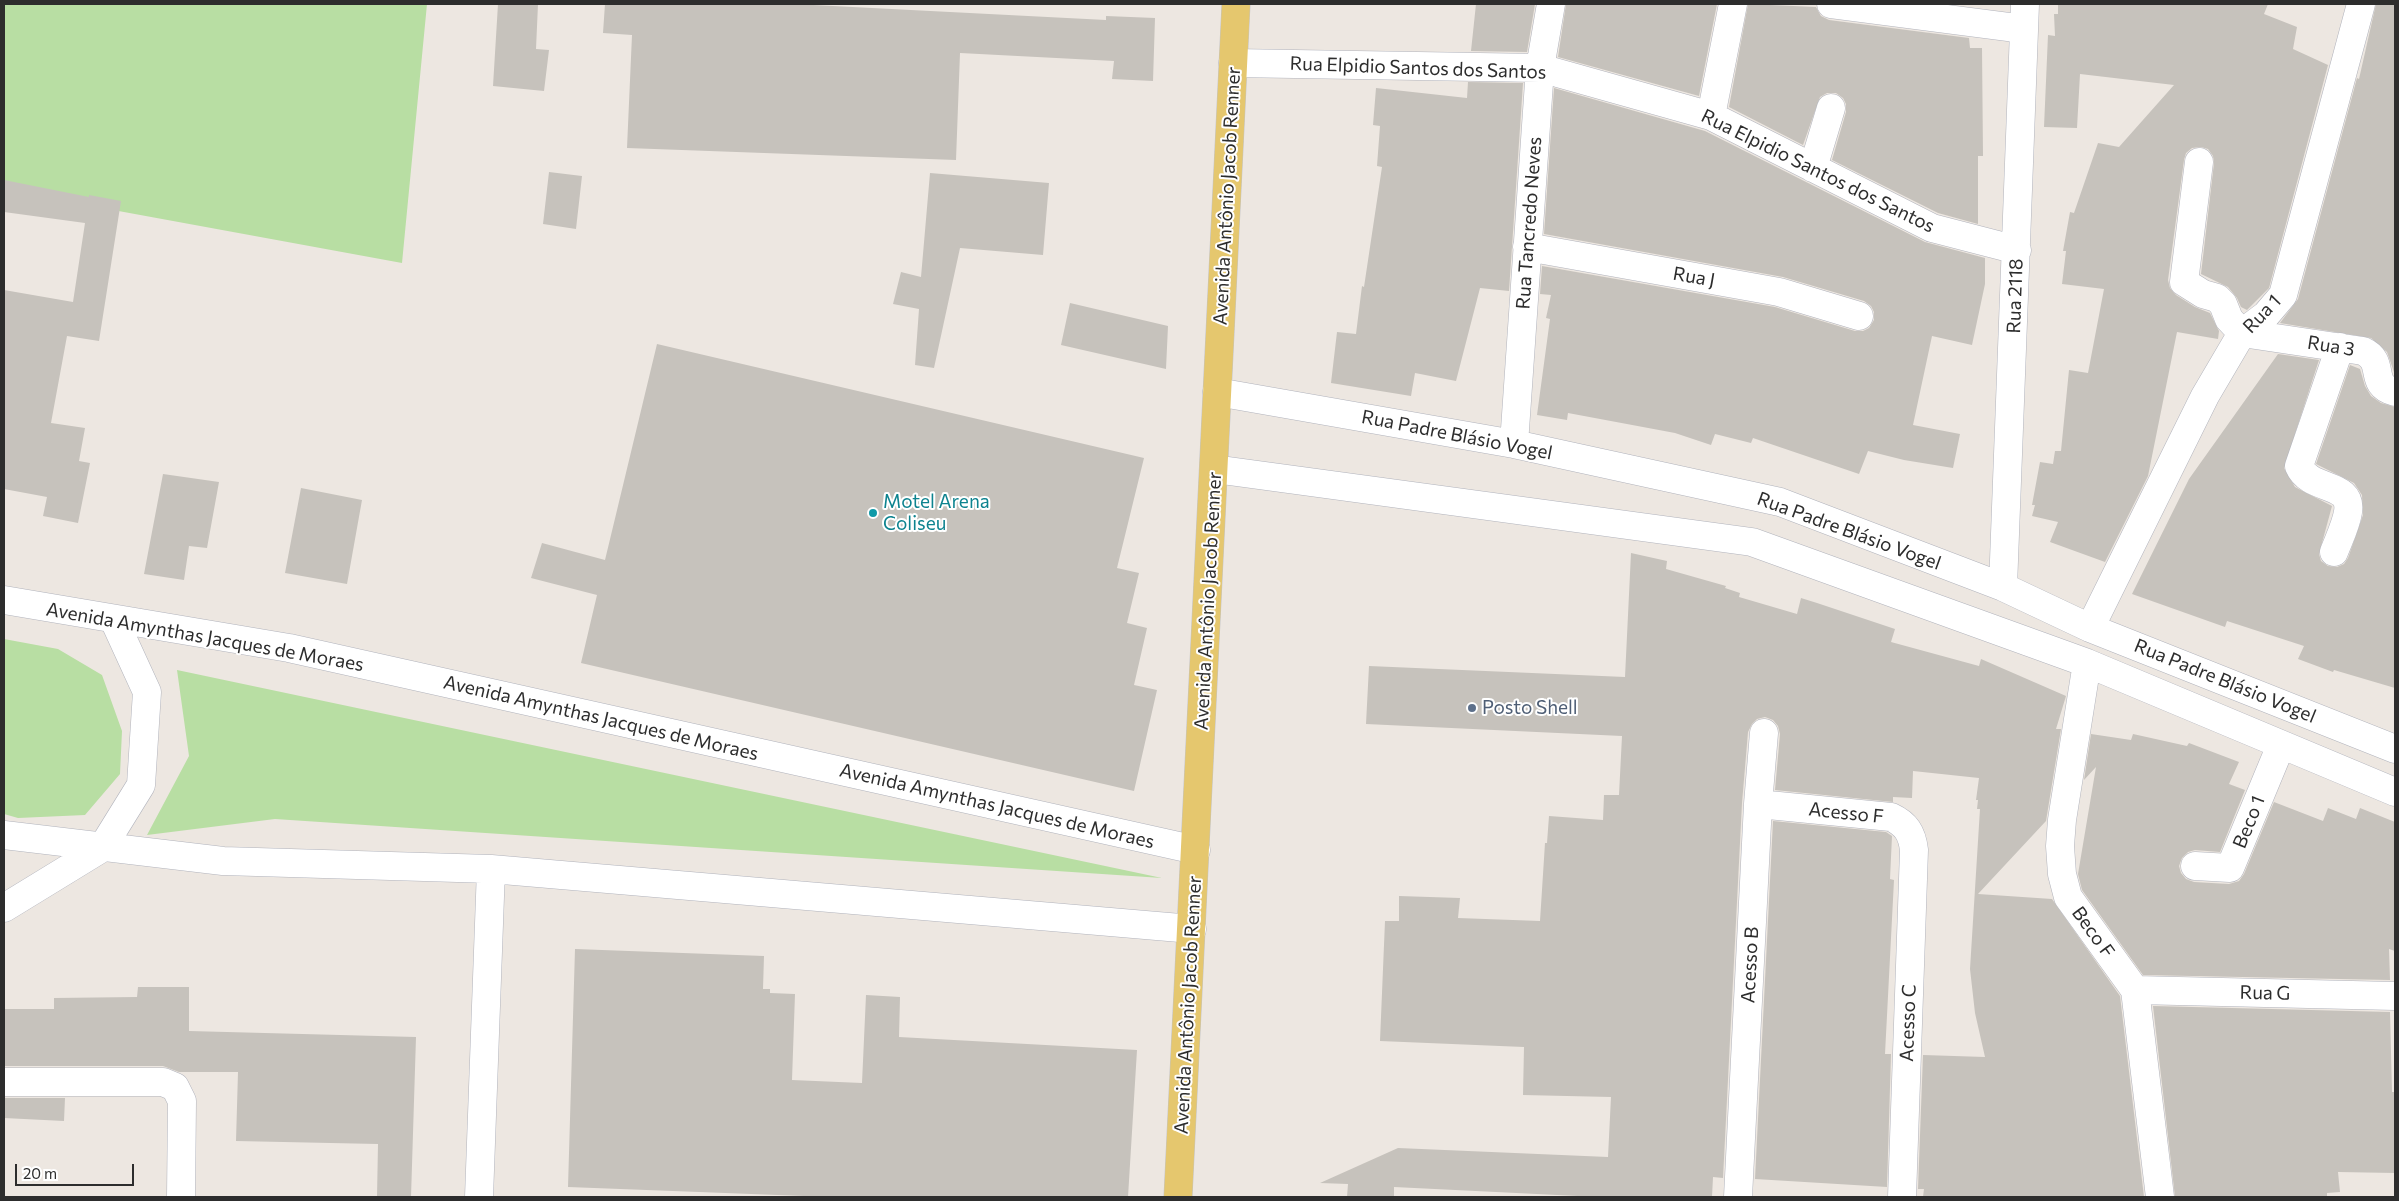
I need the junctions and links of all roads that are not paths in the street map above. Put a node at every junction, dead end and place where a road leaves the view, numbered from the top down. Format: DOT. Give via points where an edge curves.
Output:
graph roads {
  1 [pos="1236,4"];
  2 [pos="1550,4"];
  3 [pos="1733,4"];
  4 [pos="2361,4"];
  5 [pos="1845,5"];
  6 [pos="2024,16"];
  7 [pos="1233,63"];
  8 [pos="1540,68"];
  9 [pos="1831,108"];
  10 [pos="1711,116"];
  11 [pos="2199,162"];
  12 [pos="1813,168"];
  13 [pos="1527,247"];
  14 [pos="2017,250"];
  15 [pos="1858,316"];
  16 [pos="2242,333"];
  17 [pos="2340,347"];
  18 [pos="1217,392"];
  19 [pos="2395,392"];
  20 [pos="1514,444"];
  21 [pos="1214,469"];
  22 [pos="2334,552"];
  23 [pos="2003,588"];
  24 [pos="4,600"];
  25 [pos="114,620"];
  26 [pos="2090,628"];
  27 [pos="2087,663"];
  28 [pos="1764,733"];
  29 [pos="2281,745"];
  30 [pos="2395,749"];
  31 [pos="2395,792"];
  32 [pos="1758,804"];
  33 [pos="4,835"];
  34 [pos="102,848"];
  35 [pos="1196,850"];
  36 [pos="1914,850"];
  37 [pos="2195,866"];
  38 [pos="490,869"];
  39 [pos="4,908"];
  40 [pos="1192,929"];
  41 [pos="2135,990"];
  42 [pos="2395,996"];
  43 [pos="4,1082"];
  44 [pos="181,1197"];
  45 [pos="479,1197"];
  46 [pos="1178,1197"];
  47 [pos="1738,1197"];
  48 [pos="1902,1197"];
  49 [pos="2160,1197"];
  1 -- 7 [label="main road, Avenida Antônio Jacob Renner"];
  2 -- 8 [label="street, Rua Tancredo Neves"];
  3 -- 10 [label="street"];
  4 -- 16 [label="street, Rua 1" via="2283,295 2266,315"];
  5 -- 6 [label="street"];
  6 -- 14 [label="street, Rua 2118"];
  7 -- 8 [label="street, Rua Elpidio Santos dos Santos"];
  7 -- 18 [label="main road, Avenida Antônio Jacob Renner"];
  8 -- 10 [label="street, Rua Elpidio Santos dos Santos"];
  8 -- 13 [label="street, Rua Tancredo Neves"];
  9 -- 12 [label="street"];
  10 -- 12 [label="street, Rua Elpidio Santos dos Santos"];
  11 -- 16 [label="street" via="2184,282 2203,294 2217,298 2223,304 2228,319"];
  12 -- 14 [label="street, Rua Elpidio Santos dos Santos" via="1932,228"];
  13 -- 15 [label="street, Rua J" via="1779,292"];
  13 -- 20 [label="street, Rua Tancredo Neves"];
  14 -- 23 [label="street, Rua 2118"];
  16 -- 17 [label="street, Rua 3"];
  16 -- 26 [label="street, Rua 1" via="2205,396"];
  17 -- 19 [label="street, Rua 3" via="2371,354 2376,361 2379,382"];
  17 -- 22 [label="street" via="2299,466 2303,476 2337,489 2348,503"];
  18 -- 20 [label="street, Rua Padre Blásio Vogel"];
  18 -- 21 [label="main road, Avenida Antônio Jacob Renner"];
  20 -- 23 [label="street, Rua Padre Blásio Vogel" via="1780,502"];
  21 -- 27 [label="street, Rua Padre Blásio Vogel" via="1752,542"];
  21 -- 35 [label="main road, Avenida Antônio Jacob Renner"];
  23 -- 26 [label="street, Rua Padre Blásio Vogel"];
  24 -- 25 [label="street, Avenida Amynthas Jacques de Moraes"];
  25 -- 34 [label="street" via="147,692 141,785"];
  25 -- 35 [label="street, Avenida Amynthas Jacques de Moraes" via="289,648"];
  26 -- 30 [label="street, Rua Padre Blásio Vogel"];
  27 -- 29 [label="street, Rua Padre Blásio Vogel"];
  27 -- 41 [label="street, Beco F" via="2062,820 2062,874 2068,897 2079,915"];
  28 -- 32 [label="street, Acesso B"];
  29 -- 31 [label="street, Rua Padre Blásio Vogel"];
  29 -- 37 [label="street, Beco 1" via="2230,868"];
  32 -- 36 [label="street, Acesso F" via="1891,817 1908,828"];
  32 -- 47 [label="street, Acesso B"];
  33 -- 34 [label="street"];
  34 -- 38 [label="street" via="223,861"];
  34 -- 39 [label="street"];
  35 -- 40 [label="main road, Avenida Antônio Jacob Renner"];
  36 -- 48 [label="street, Acesso C"];
  38 -- 40 [label="street"];
  38 -- 45 [label="street"];
  40 -- 46 [label="main road, Avenida Antônio Jacob Renner"];
  41 -- 42 [label="street, Rua G"];
  41 -- 49 [label="street, Beco F"];
  43 -- 44 [label="street" via="163,1082 175,1087 182,1101"];
}
